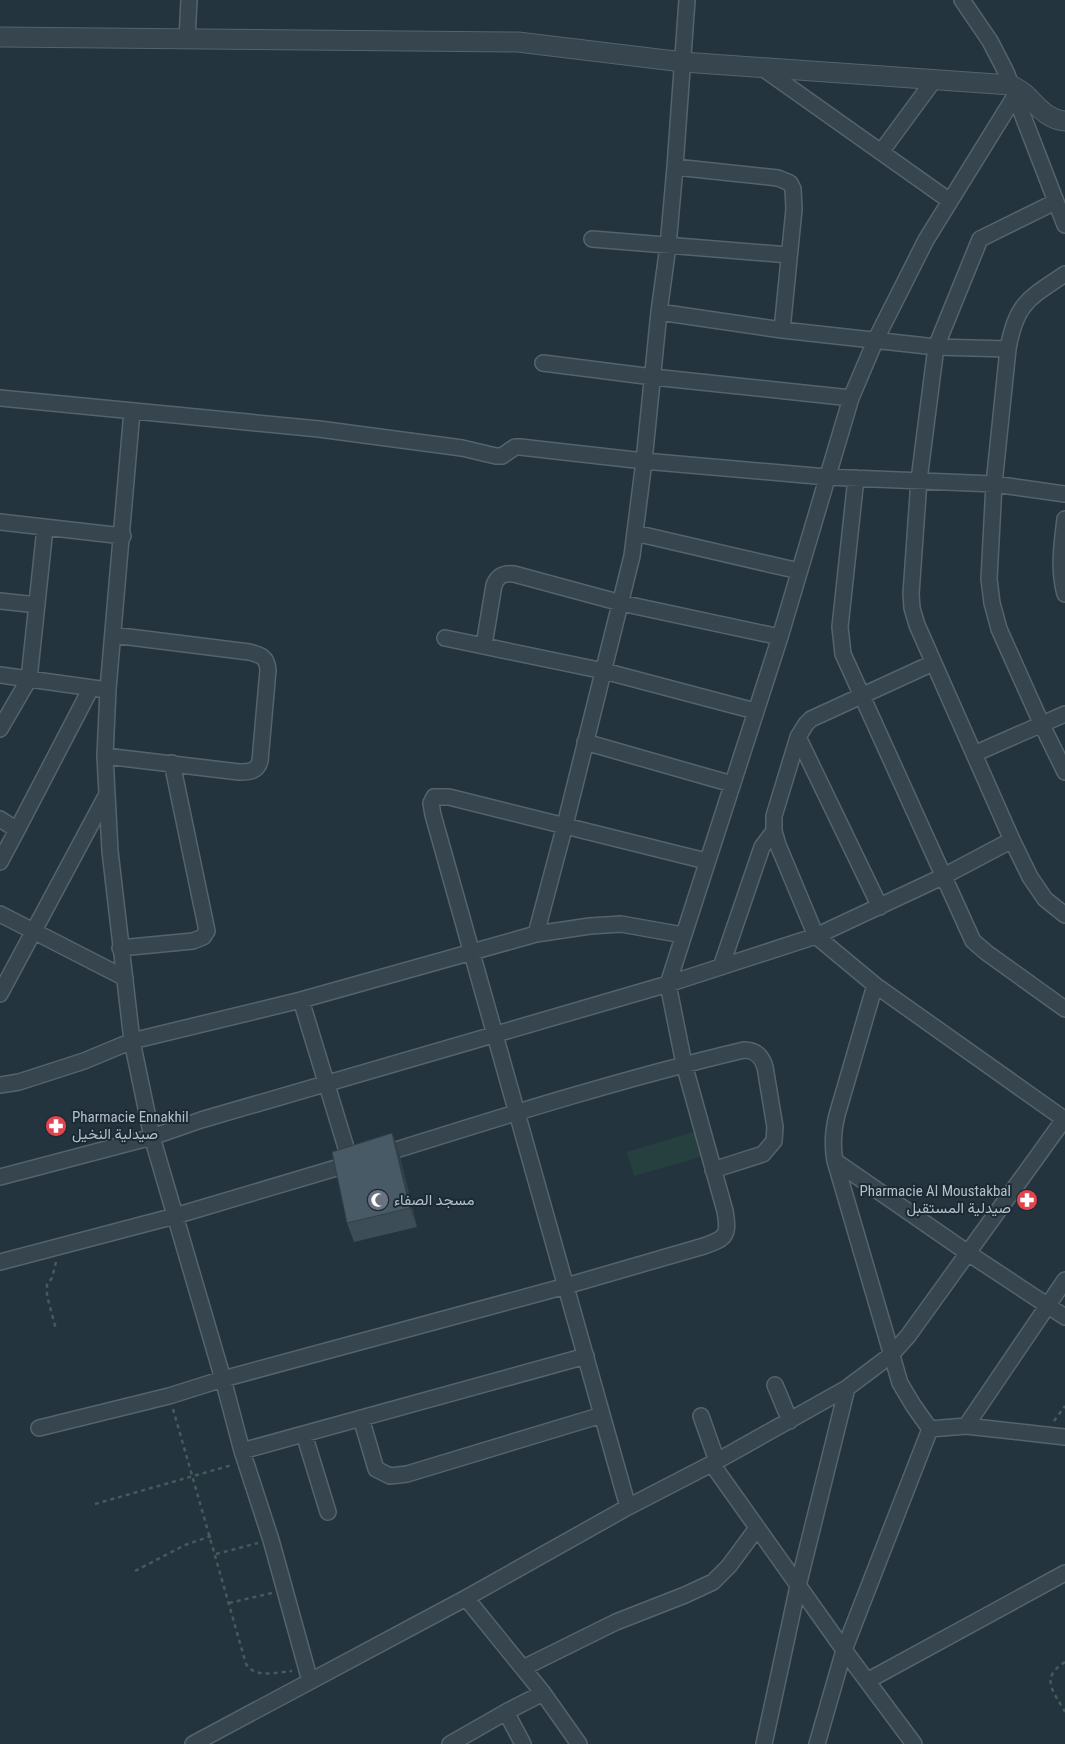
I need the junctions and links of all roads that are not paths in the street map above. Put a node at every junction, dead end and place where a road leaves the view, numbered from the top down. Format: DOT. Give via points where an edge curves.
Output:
graph roads {
  1 [pos="189,0"];
  2 [pos="687,0"];
  3 [pos="962,0"];
  4 [pos="0,37"];
  5 [pos="187,39"];
  6 [pos="683,62"];
  7 [pos="761,67"];
  8 [pos="934,80"];
  9 [pos="1013,91"];
  10 [pos="1065,121"];
  11 [pos="881,152"];
  12 [pos="675,168"];
  13 [pos="950,201"];
  14 [pos="1055,202"];
  15 [pos="1065,225"];
  16 [pos="592,239"];
  17 [pos="668,246"];
  18 [pos="789,255"];
  19 [pos="1065,274"];
  20 [pos="659,312"];
  21 [pos="782,330"];
  22 [pos="876,339"];
  23 [pos="936,347"];
  24 [pos="1008,349"];
  25 [pos="543,363"];
  26 [pos="653,377"];
  27 [pos="0,398"];
  28 [pos="851,398"];
  29 [pos="132,411"];
  30 [pos="644,461"];
  31 [pos="827,477"];
  32 [pos="856,478"];
  33 [pos="919,480"];
  34 [pos="994,484"];
  35 [pos="1065,494"];
  36 [pos="1065,519"];
  37 [pos="0,522"];
  38 [pos="45,528"];
  39 [pos="635,533"];
  40 [pos="123,536"];
  41 [pos="799,570"];
  42 [pos="1065,594"];
  43 [pos="0,601"];
  44 [pos="621,603"];
  45 [pos="37,605"];
  46 [pos="113,635"];
  47 [pos="444,638"];
  48 [pos="780,638"];
  49 [pos="484,646"];
  50 [pos="933,662"];
  51 [pos="604,671"];
  52 [pos="0,675"];
  53 [pos="29,679"];
  54 [pos="91,688"];
  55 [pos="108,689"];
  56 [pos="861,697"];
  57 [pos="755,711"];
  58 [pos="1065,714"];
  59 [pos="1042,725"];
  60 [pos="0,729"];
  61 [pos="798,736"];
  62 [pos="585,742"];
  63 [pos="974,754"];
  64 [pos="105,756"];
  65 [pos="172,763"];
  66 [pos="1065,772"];
  67 [pos="732,784"];
  68 [pos="106,796"];
  69 [pos="0,819"];
  70 [pos="565,825"];
  71 [pos="17,830"];
  72 [pos="774,832"];
  73 [pos="1012,840"];
  74 [pos="706,861"];
  75 [pos="0,862"];
  76 [pos="944,876"];
  77 [pos="880,907"];
  78 [pos="0,914"];
  79 [pos="1065,915"];
  80 [pos="35,931"];
  81 [pos="536,934"];
  82 [pos="684,935"];
  83 [pos="816,936"];
  84 [pos="120,948"];
  85 [pos="471,951"];
  86 [pos="721,967"];
  87 [pos="125,978"];
  88 [pos="668,984"];
  89 [pos="875,985"];
  90 [pos="0,994"];
  91 [pos="301,1000"];
  92 [pos="1065,1009"];
  93 [pos="495,1034"];
  94 [pos="132,1041"];
  95 [pos="684,1064"];
  96 [pos="326,1083"];
  97 [pos="0,1085"];
  98 [pos="517,1112"];
  99 [pos="1065,1119"];
  100 [pos="152,1137"];
  101 [pos="835,1161"];
  102 [pos="351,1164"];
  103 [pos="713,1170"];
  104 [pos="0,1177"];
  105 [pos="175,1216"];
  106 [pos="968,1253"];
  107 [pos="0,1262"];
  108 [pos="1065,1280"];
  109 [pos="566,1286"];
  110 [pos="1047,1305"];
  111 [pos="1065,1317"];
  112 [pos="891,1355"];
  113 [pos="586,1356"];
  114 [pos="223,1378"];
  115 [pos="775,1385"];
  116 [pos="847,1388"];
  117 [pos="602,1415"];
  118 [pos="701,1416"];
  119 [pos="362,1418"];
  120 [pos="790,1421"];
  121 [pos="966,1426"];
  122 [pos="39,1428"];
  123 [pos="930,1429"];
  124 [pos="304,1434"];
  125 [pos="1065,1437"];
  126 [pos="244,1456"];
  127 [pos="714,1463"];
  128 [pos="628,1507"];
  129 [pos="328,1512"];
  130 [pos="757,1528"];
  131 [pos="1065,1573"];
  132 [pos="798,1586"];
  133 [pos="466,1598"];
  134 [pos="844,1650"];
  135 [pos="523,1668"];
  136 [pos="309,1675"];
  137 [pos="867,1681"];
  138 [pos="544,1693"];
  139 [pos="506,1712"];
  140 [pos="193,1744"];
  141 [pos="450,1744"];
  142 [pos="524,1744"];
  143 [pos="579,1744"];
  144 [pos="764,1744"];
  145 [pos="817,1744"];
  146 [pos="914,1744"];
  1 -- 5 [label="street"];
  2 -- 6 [label="street"];
  3 -- 9 [label="street" via="990,41"];
  4 -- 5 [label="street"];
  5 -- 6 [label="street" via="518,42"];
  6 -- 7 [label="street"];
  6 -- 12 [label="street"];
  7 -- 8 [label="street"];
  7 -- 11 [label="street"];
  8 -- 9 [label="street"];
  8 -- 11 [label="street"];
  9 -- 10 [label="street" via="1024,92 1041,111 1056,120"];
  9 -- 13 [label="street"];
  9 -- 14 [label="street"];
  11 -- 13 [label="street"];
  12 -- 17 [label="street"];
  12 -- 18 [label="street" via="778,178 790,183 794,209"];
  13 -- 22 [label="street" via="926,240"];
  14 -- 15 [label="street"];
  14 -- 23 [label="street" via="980,239"];
  16 -- 17 [label="street"];
  17 -- 18 [label="street"];
  17 -- 20 [label="street"];
  18 -- 21 [label="street"];
  19 -- 24 [label="street" via="1036,293 1020,310"];
  20 -- 21 [label="street"];
  20 -- 26 [label="street"];
  21 -- 22 [label="street"];
  22 -- 23 [label="street"];
  22 -- 28 [label="street"];
  23 -- 24 [label="street"];
  23 -- 33 [label="street"];
  24 -- 34 [label="street"];
  25 -- 26 [label="street"];
  26 -- 28 [label="street"];
  26 -- 30 [label="street"];
  27 -- 29 [label="street"];
  28 -- 31 [label="street"];
  29 -- 30 [label="street" via="319,429 462,448 496,456 520,447"];
  29 -- 40 [label="street"];
  30 -- 31 [label="street"];
  30 -- 39 [label="street"];
  31 -- 32 [label="street"];
  31 -- 41 [label="street"];
  32 -- 33 [label="street"];
  32 -- 56 [label="street" via="840,627 843,654"];
  33 -- 34 [label="street"];
  33 -- 50 [label="street" via="912,608"];
  34 -- 35 [label="street"];
  34 -- 59 [label="street" via="989,579 992,603 999,629"];
  36 -- 42 [label="street" via="1060,564"];
  37 -- 38 [label="street"];
  38 -- 40 [label="street"];
  38 -- 45 [label="street"];
  39 -- 41 [label="street"];
  39 -- 44 [label="street"];
  40 -- 46 [label="street"];
  41 -- 48 [label="street"];
  43 -- 45 [label="street"];
  44 -- 48 [label="street"];
  44 -- 49 [label="street" via="514,574 502,574 494,585"];
  44 -- 51 [label="street"];
  45 -- 53 [label="street"];
  46 -- 55 [label="street"];
  46 -- 65 [label="street" via="249,652 260,655 268,663 257,769 238,772"];
  47 -- 49 [label="street"];
  48 -- 57 [label="street"];
  49 -- 51 [label="street"];
  50 -- 56 [label="street"];
  50 -- 63 [label="street"];
  51 -- 57 [label="street"];
  51 -- 62 [label="street"];
  52 -- 53 [label="street"];
  53 -- 54 [label="street"];
  53 -- 60 [label="street"];
  54 -- 55 [label="street"];
  54 -- 71 [label="street"];
  55 -- 64 [label="street"];
  56 -- 61 [label="street" via="811,719"];
  56 -- 76 [label="street"];
  57 -- 67 [label="street"];
  58 -- 59 [label="street"];
  59 -- 63 [label="street"];
  59 -- 66 [label="street"];
  61 -- 72 [label="street" via="774,816"];
  61 -- 77 [label="street"];
  62 -- 67 [label="street"];
  62 -- 70 [label="street"];
  63 -- 73 [label="street"];
  64 -- 65 [label="street"];
  64 -- 68 [label="street"];
  65 -- 84 [label="street" via="206,931 203,937 193,941"];
  67 -- 74 [label="street"];
  68 -- 80 [label="street"];
  68 -- 84 [label="street"];
  69 -- 71 [label="street"];
  70 -- 74 [label="street"];
  70 -- 81 [label="street"];
  70 -- 85 [label="street" via="449,796 437,796 432,800 433,815"];
  71 -- 75 [label="street"];
  72 -- 83 [label="street"];
  72 -- 86 [label="street" via="762,846"];
  73 -- 76 [label="street"];
  73 -- 79 [label="street" via="1038,890"];
  74 -- 82 [label="street"];
  76 -- 77 [label="street"];
  76 -- 92 [label="street" via="974,940 1001,964"];
  77 -- 83 [label="street"];
  78 -- 80 [label="street"];
  80 -- 87 [label="street"];
  80 -- 90 [label="street"];
  81 -- 82 [label="street" via="621,924"];
  81 -- 85 [label="street"];
  82 -- 88 [label="street"];
  83 -- 86 [label="street"];
  83 -- 89 [label="street"];
  84 -- 87 [label="street"];
  85 -- 91 [label="street"];
  85 -- 93 [label="street"];
  86 -- 88 [label="street"];
  87 -- 94 [label="street"];
  88 -- 93 [label="street"];
  88 -- 95 [label="street"];
  89 -- 99 [label="street"];
  89 -- 101 [label="street" via="833,1130"];
  91 -- 94 [label="street"];
  91 -- 96 [label="street"];
  93 -- 96 [label="street"];
  93 -- 98 [label="street"];
  94 -- 97 [label="street" via="84,1061"];
  94 -- 100 [label="street"];
  95 -- 98 [label="street"];
  95 -- 103 [label="street"];
  95 -- 103 [label="street" via="744,1050 756,1052 763,1059 775,1128 774,1141 763,1154"];
  96 -- 100 [label="street"];
  96 -- 102 [label="street"];
  98 -- 102 [label="street"];
  98 -- 109 [label="street"];
  99 -- 106 [label="street"];
  100 -- 104 [label="street"];
  100 -- 105 [label="street"];
  101 -- 106 [label="street"];
  101 -- 112 [label="street"];
  102 -- 105 [label="street"];
  103 -- 109 [label="street" via="728,1226 720,1240"];
  105 -- 107 [label="street"];
  105 -- 114 [label="street"];
  106 -- 110 [label="street"];
  106 -- 112 [label="street"];
  108 -- 110 [label="street"];
  109 -- 113 [label="street"];
  109 -- 114 [label="street"];
  110 -- 111 [label="street"];
  110 -- 121 [label="street"];
  112 -- 116 [label="street"];
  112 -- 123 [label="street" via="900,1383"];
  113 -- 117 [label="street"];
  113 -- 119 [label="street"];
  114 -- 122 [label="street" via="169,1396"];
  114 -- 126 [label="street"];
  115 -- 120 [label="street"];
  116 -- 120 [label="street"];
  116 -- 132 [label="street"];
  117 -- 119 [label="street" via="407,1474 390,1476 376,1470"];
  117 -- 128 [label="street"];
  118 -- 127 [label="street"];
  119 -- 124 [label="street"];
  120 -- 127 [label="street"];
  121 -- 123 [label="street"];
  121 -- 125 [label="street"];
  123 -- 134 [label="street"];
  124 -- 126 [label="street"];
  124 -- 129 [label="street"];
  126 -- 136 [label="street"];
  127 -- 128 [label="street"];
  127 -- 130 [label="street"];
  128 -- 133 [label="street"];
  130 -- 132 [label="street"];
  130 -- 135 [label="street" via="713,1582 616,1622"];
  131 -- 137 [label="street"];
  132 -- 134 [label="street"];
  132 -- 144 [label="street"];
  133 -- 135 [label="street"];
  133 -- 136 [label="street"];
  134 -- 137 [label="street"];
  134 -- 145 [label="street"];
  135 -- 138 [label="street"];
  136 -- 140 [label="street"];
  137 -- 146 [label="street"];
  138 -- 139 [label="street"];
  138 -- 143 [label="street"];
  139 -- 141 [label="street"];
  139 -- 142 [label="street"];
}
